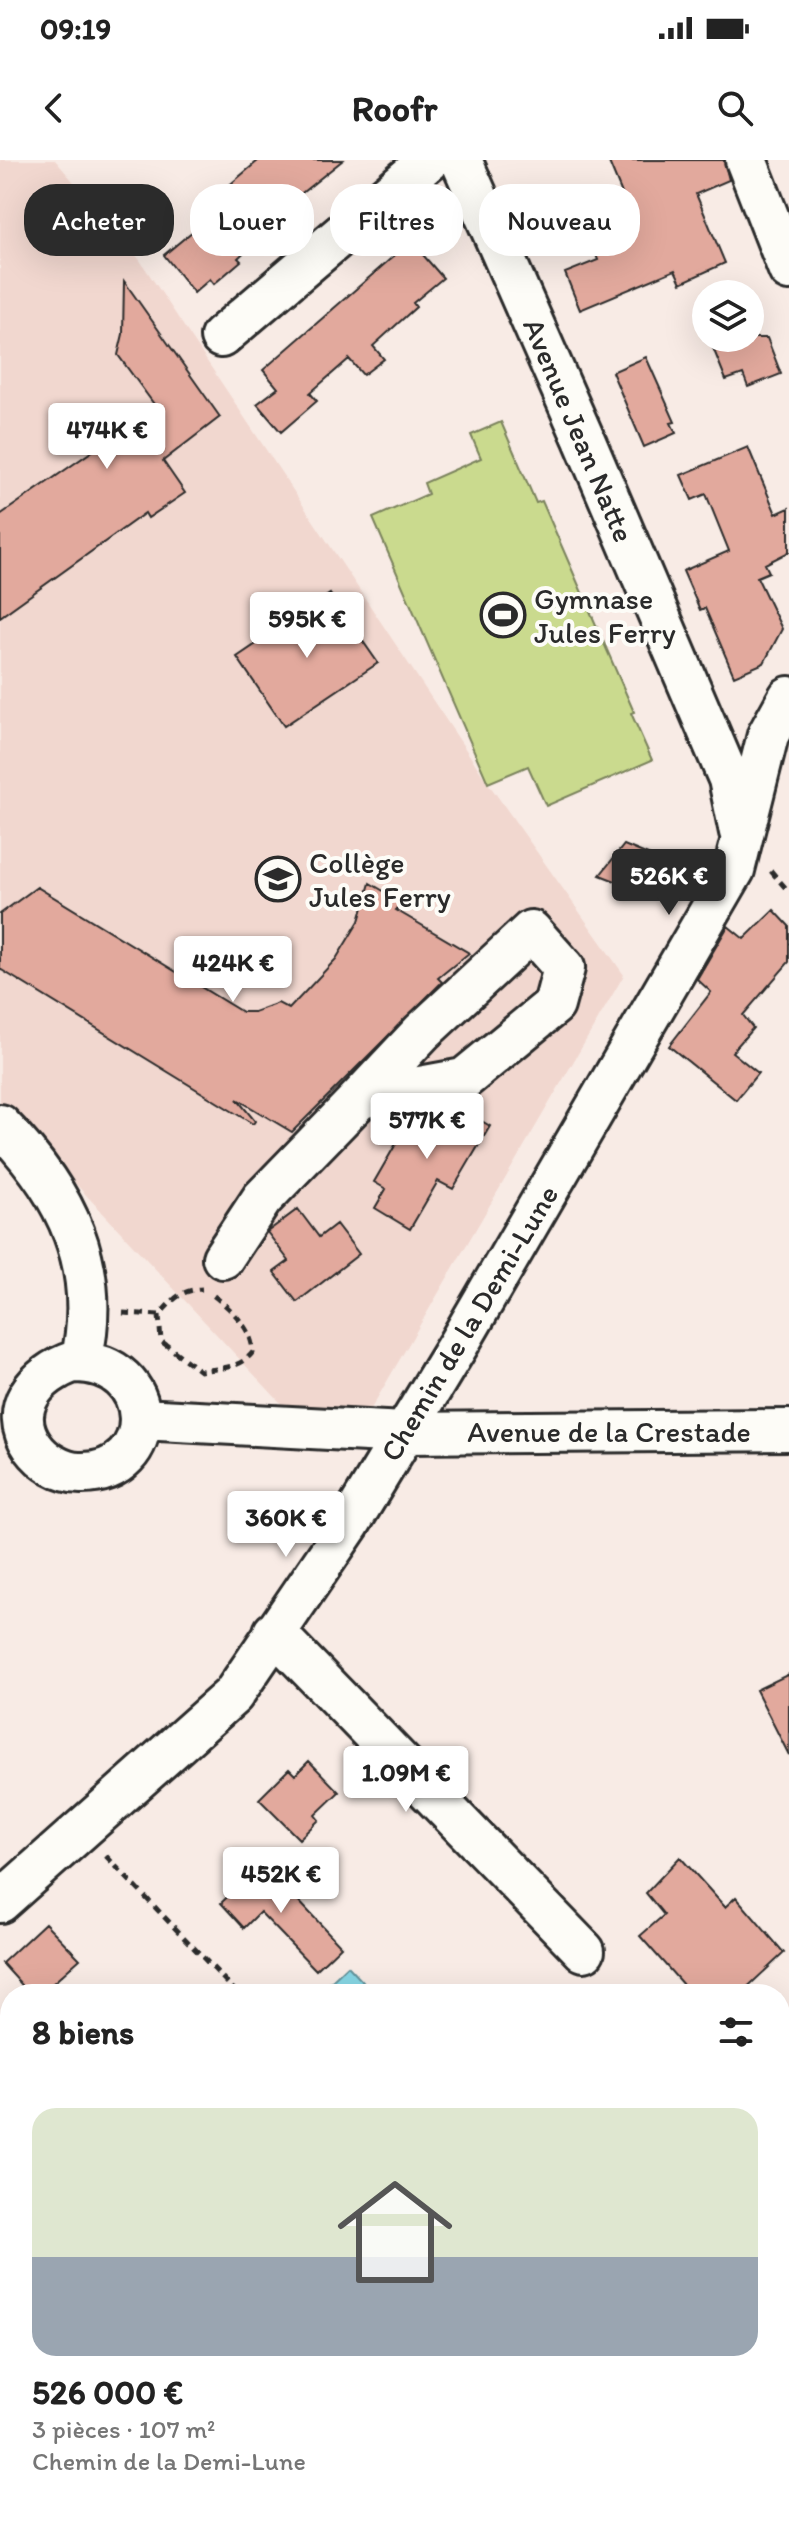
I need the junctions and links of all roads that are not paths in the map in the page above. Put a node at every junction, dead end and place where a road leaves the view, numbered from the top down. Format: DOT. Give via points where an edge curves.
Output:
graph roads {
  1 [pos="429,160"];
  2 [pos="461,160"];
  3 [pos="746,160"];
  4 [pos="789,270"];
  5 [pos="221,337"];
  6 [pos="789,697"];
  7 [pos="741,836"];
  8 [pos="360,1098"];
  9 [pos="0,1125"];
  10 [pos="223,1258"];
  11 [pos="81,1362"];
  12 [pos="141,1419"];
  13 [pos="789,1430"];
  14 [pos="404,1433"];
  15 [pos="13,1435"];
  16 [pos="274,1632"];
  17 [pos="4,1891"];
  18 [pos="584,1951"];
  1 -- 5 [label="street"];
  2 -- 7 [label="street, Avenue Jean Natte" via="729,779"];
  3 -- 4 [label="street"];
  6 -- 7 [label="street, Chemin de la Demi-Lune" via="768,735"];
  7 -- 14 [label="street, Chemin de la Demi-Lune" via="734,870"];
  8 -- 8 [label="street" via="464,1079 554,1005 564,968 531,931"];
  8 -- 10 [label="street" via="262,1199"];
  9 -- 11 [label="street" via="52,1187 84,1260 90,1311"];
  11 -- 12 [label="street" via="123,1377 133,1390"];
  11 -- 15 [label="street" via="54,1368 32,1388"];
  12 -- 14 [label="street, Avenue de la Crestade"];
  12 -- 15 [label="street" via="140,1432 125,1456 107,1469 83,1473 61,1469"];
  13 -- 14 [label="street, Avenue de la Crestade"];
  14 -- 16 [label="street, Chemin de la Demi-Lune" via="350,1523"];
  16 -- 17 [label="street, Chemin de la Demi-Lune" via="233,1695"];
  16 -- 18 [label="street"];
}
